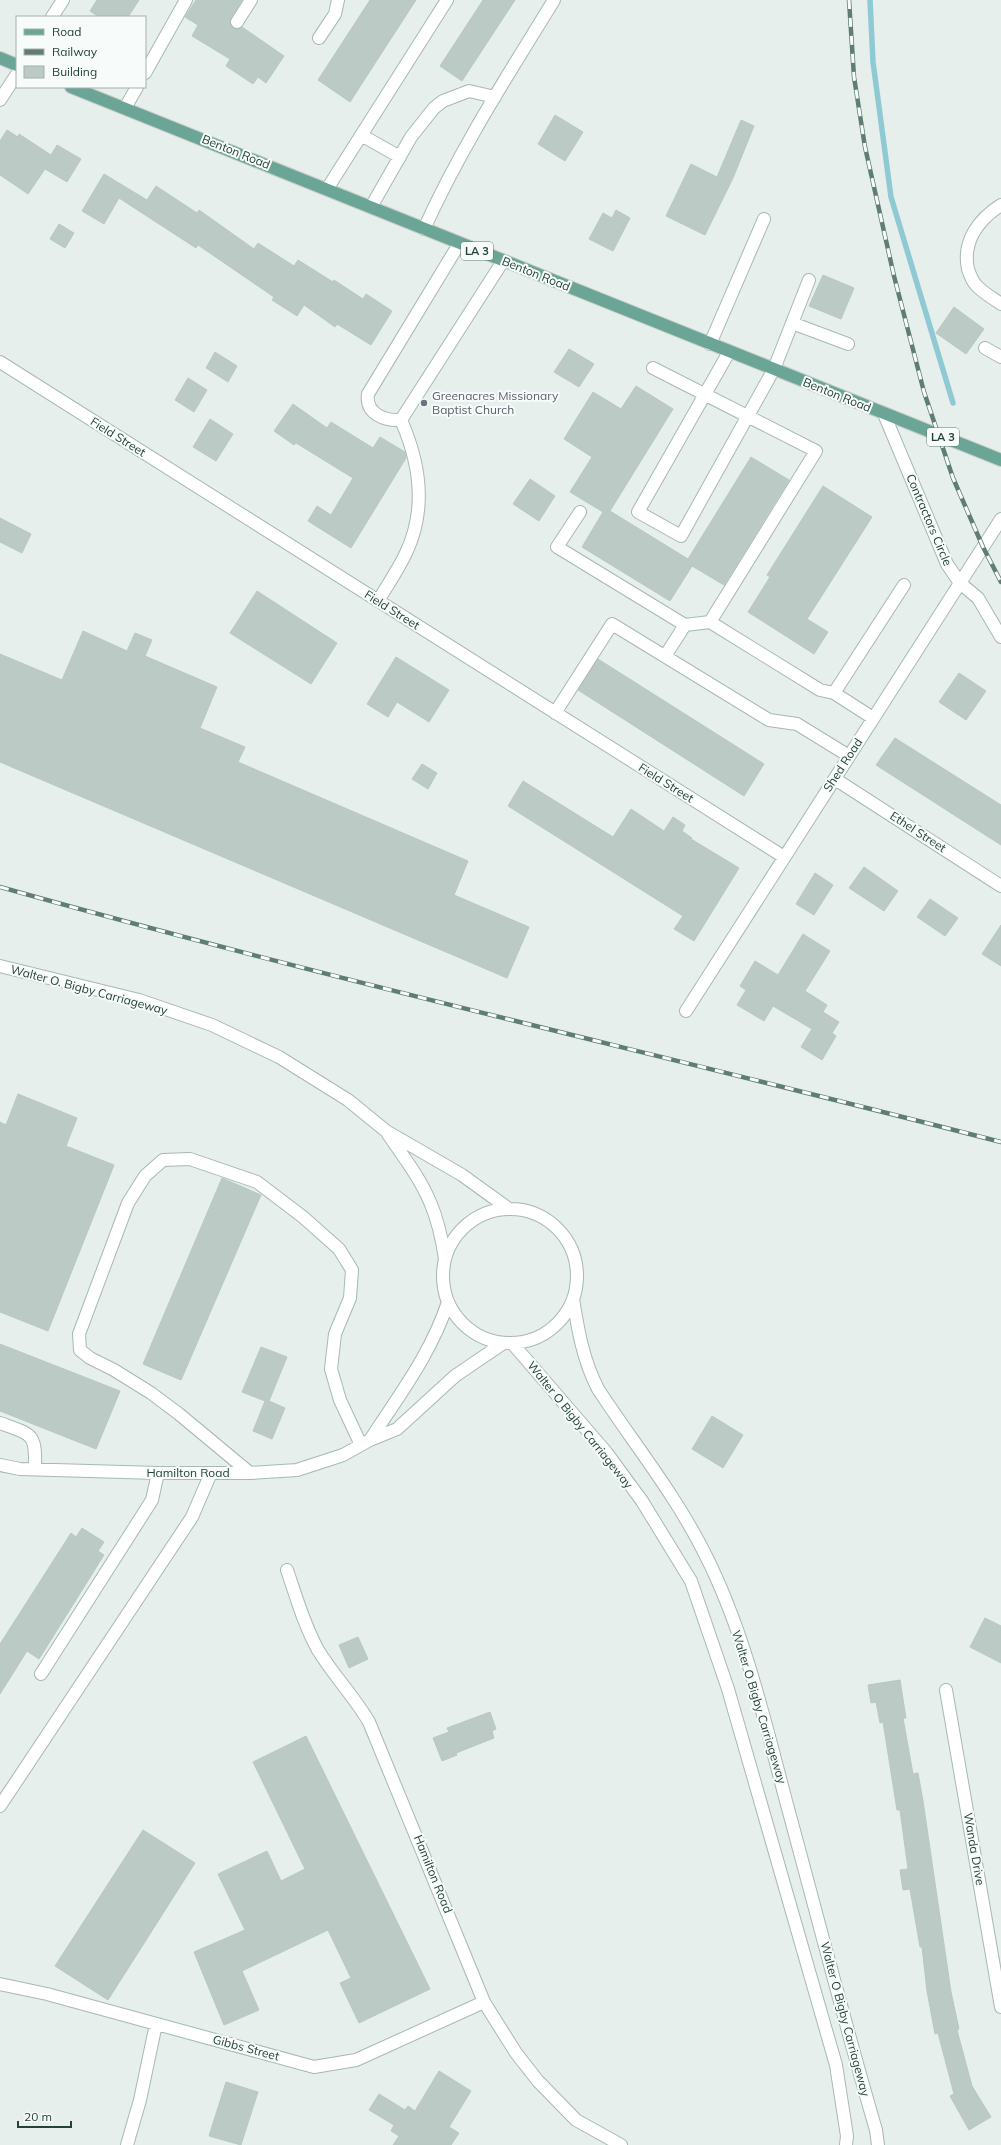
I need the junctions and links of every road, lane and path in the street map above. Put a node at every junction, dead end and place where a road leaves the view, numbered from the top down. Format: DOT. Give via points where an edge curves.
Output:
graph roads {
  1 [pos="63,0"];
  2 [pos="186,0"];
  3 [pos="251,0"];
  4 [pos="338,0"];
  5 [pos="447,0"];
  6 [pos="554,0"];
  7 [pos="53,16"];
  8 [pos="237,22"];
  9 [pos="319,38"];
  10 [pos="0,58"];
  11 [pos="16,65"];
  12 [pos="146,71"];
  13 [pos="16,76"];
  14 [pos="74,88"];
  15 [pos="136,88"];
  16 [pos="495,97"];
  17 [pos="0,100"];
  18 [pos="125,108"];
  19 [pos="361,134"];
  20 [pos="400,157"];
  21 [pos="327,189"];
  22 [pos="1001,205"];
  23 [pos="371,208"];
  24 [pos="764,219"];
  25 [pos="424,229"];
  26 [pos="459,244"];
  27 [pos="503,261"];
  28 [pos="810,280"];
  29 [pos="1001,304"];
  30 [pos="792,323"];
  31 [pos="710,344"];
  32 [pos="848,344"];
  33 [pos="985,348"];
  34 [pos="729,352"];
  35 [pos="1001,357"];
  36 [pos="0,362"];
  37 [pos="653,368"];
  38 [pos="774,370"];
  39 [pos="706,395"];
  40 [pos="884,414"];
  41 [pos="748,417"];
  42 [pos="401,420"];
  43 [pos="1001,460"];
  44 [pos="580,512"];
  45 [pos="1001,519"];
  46 [pos="960,583"];
  47 [pos="904,585"];
  48 [pos="378,601"];
  49 [pos="710,622"];
  50 [pos="685,625"];
  51 [pos="1001,637"];
  52 [pos="665,656"];
  53 [pos="834,694"];
  54 [pos="555,713"];
  55 [pos="873,718"];
  56 [pos="849,756"];
  57 [pos="835,779"];
  58 [pos="784,857"];
  59 [pos="1001,886"];
  60 [pos="0,966"];
  61 [pos="686,1011"];
  62 [pos="386,1131"];
  63 [pos="509,1209"];
  64 [pos="445,1259"];
  65 [pos="573,1299"];
  66 [pos="448,1302"];
  67 [pos="507,1344"];
  68 [pos="0,1423"];
  69 [pos="365,1443"];
  70 [pos="0,1465"];
  71 [pos="35,1469"];
  72 [pos="158,1473"];
  73 [pos="211,1473"];
  74 [pos="250,1473"];
  75 [pos="287,1570"];
  76 [pos="40,1674"];
  77 [pos="946,1690"];
  78 [pos="0,1806"];
  79 [pos="0,1984"];
  80 [pos="484,2002"];
  81 [pos="1001,2007"];
  82 [pos="156,2024"];
  83 [pos="615,2144"];
  84 [pos="127,2145"];
  85 [pos="846,2145"];
  86 [pos="878,2145"];
  1 -- 7 [label="street"];
  2 -- 12 [label="street"];
  3 -- 8 [label="street"];
  4 -- 9 [label="street" via="335,14"];
  5 -- 19 [label="street"];
  6 -- 16 [label="street"];
  10 -- 11 [label="main road"];
  13 -- 17 [label="street"];
  14 -- 18 [label="main road, Benton Road / LA 3"];
  15 -- 18 [label="street"];
  16 -- 20 [label="street" via="469,91 443,101 423,121"];
  16 -- 25 [label="street" via="441,191"];
  18 -- 21 [label="main road, Benton Road / LA 3"];
  19 -- 20 [label="street"];
  19 -- 21 [label="street"];
  20 -- 23 [label="street"];
  21 -- 23 [label="main road, Benton Road / LA 3"];
  22 -- 29 [label="street" via="990,212 971,235 966,248 966,261 975,285"];
  23 -- 25 [label="main road, Benton Road / LA 3"];
  24 -- 31 [label="street"];
  25 -- 26 [label="main road, Benton Road / LA 3"];
  26 -- 27 [label="main road, Benton Road / LA 3"];
  26 -- 42 [label="street" via="368,394 370,409 380,417 389,421"];
  27 -- 31 [label="main road, Benton Road / LA 3"];
  27 -- 42 [label="street"];
  28 -- 30 [label="street"];
  30 -- 32 [label="street"];
  30 -- 38 [label="street"];
  31 -- 34 [label="main road, Benton Road / LA 3"];
  33 -- 35 [label="street"];
  34 -- 38 [label="main road, Benton Road / LA 3"];
  34 -- 39 [label="street"];
  36 -- 48 [label="street, Field Street"];
  37 -- 39 [label="street"];
  38 -- 40 [label="main road, Benton Road / LA 3"];
  38 -- 41 [label="street"];
  39 -- 41 [label="street"];
  39 -- 41 [label="street" via="638,512 681,536"];
  40 -- 43 [label="main road, Benton Road / LA 3"];
  40 -- 46 [label="street, Contractors Circle" via="941,551"];
  41 -- 49 [label="street" via="816,451"];
  42 -- 48 [label="street" via="415,459 420,495 412,539"];
  44 -- 50 [label="street" via="558,547"];
  45 -- 46 [label="street, Shed Road"];
  46 -- 51 [label="street, Contractors Circle" via="978,598"];
  46 -- 55 [label="street, Shed Road"];
  47 -- 53 [label="street"];
  48 -- 54 [label="street, Field Street"];
  49 -- 50 [label="street"];
  49 -- 53 [label="street" via="820,690"];
  50 -- 52 [label="street"];
  52 -- 54 [label="street" via="612,624"];
  52 -- 56 [label="street" via="769,720 797,724"];
  53 -- 55 [label="street"];
  54 -- 58 [label="street, Field Street"];
  55 -- 56 [label="street, Shed Road"];
  56 -- 57 [label="street, Shed Road"];
  57 -- 58 [label="street, Shed Road"];
  57 -- 59 [label="street, Ethel Street"];
  58 -- 61 [label="street, Shed Road"];
  60 -- 62 [label="street, Walter O. Bigby Carriageway" via="139,1000 212,1025 279,1057 348,1100"];
  62 -- 63 [label="street, Walter O. Bigby Carriageway" via="440,1161"];
  62 -- 64 [label="street, Walter O. Bigby Carriageway" via="420,1181 430,1202 439,1228"];
  63 -- 64 [label="street, Walter O Bigby Carriageway" via="488,1212 469,1223 454,1239"];
  63 -- 65 [label="street, Walter O Bigby Carriageway" via="530,1212 549,1221 564,1237 574,1256 577,1278"];
  64 -- 66 [label="street, Walter O Bigby Carriageway" via="443,1280"];
  65 -- 67 [label="street, Walter O Bigby Carriageway" via="563,1316 549,1330 531,1339"];
  65 -- 86 [label="street, Walter O Bigby Carriageway" via="588,1370 598,1389 674,1498 705,1554 730,1613 768,1732"];
  66 -- 67 [label="street, Walter O Bigby Carriageway" via="458,1319 474,1332"];
  66 -- 69 [label="street, Hamilton Road" via="442,1321 415,1374"];
  67 -- 69 [label="street, Hamilton Road" via="455,1376 397,1429"];
  67 -- 85 [label="street, Walter O Bigby Carriageway" via="606,1452 642,1501 691,1582 728,1689 836,2065 847,2136"];
  68 -- 71 [label="street" via="30,1436 36,1446"];
  69 -- 74 [label="street, Hamilton Road" via="343,1455 297,1470"];
  69 -- 74 [label="street" via="340,1400 331,1369 335,1334 350,1298 352,1270 339,1249 303,1217 257,1182 190,1159 163,1160 145,1176 128,1203 79,1334 80,1350 151,1393"];
  70 -- 71 [label="street, Hamilton Road"];
  71 -- 72 [label="street, Hamilton Road"];
  72 -- 73 [label="street, Hamilton Road"];
  72 -- 76 [label="street" via="152,1500"];
  73 -- 74 [label="street, Hamilton Road"];
  73 -- 78 [label="street" via="192,1517"];
  75 -- 80 [label="street, Hamilton Road" via="318,1648 369,1722"];
  77 -- 81 [label="street, Wanda Drive"];
  79 -- 82 [label="street, Gibbs Street"];
  80 -- 82 [label="street, Gibbs Street" via="356,2060 314,2067"];
  80 -- 83 [label="street, Hamilton Road" via="516,2053 538,2081 576,2120"];
  82 -- 84 [label="street" via="140,2100"];
}
